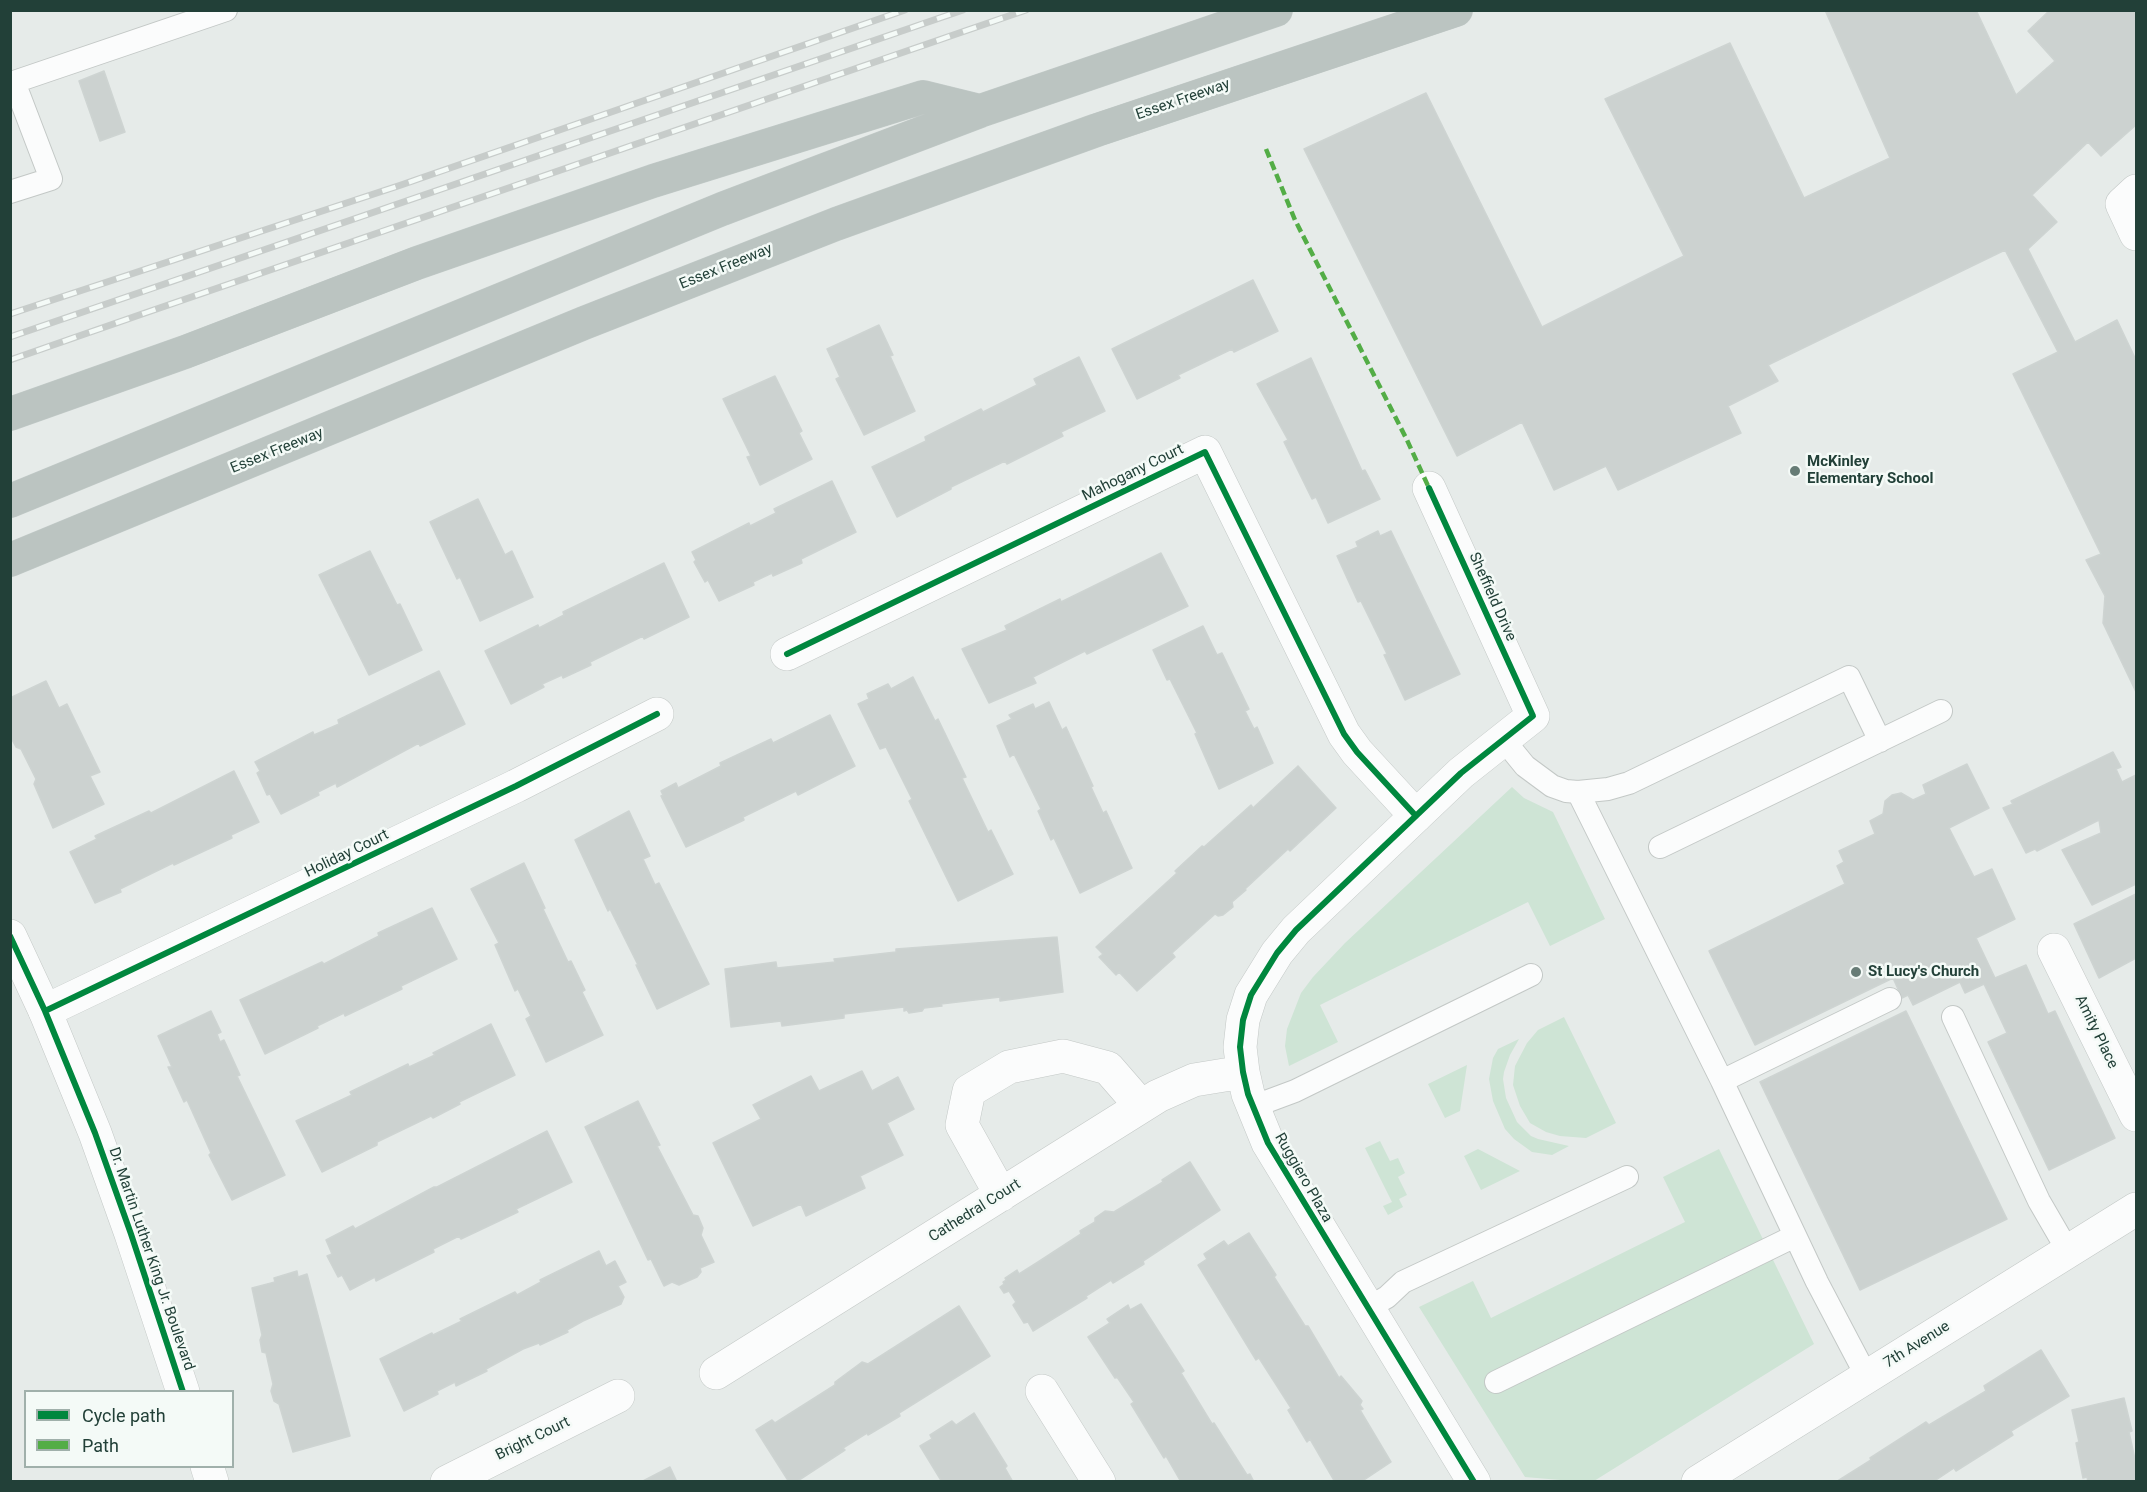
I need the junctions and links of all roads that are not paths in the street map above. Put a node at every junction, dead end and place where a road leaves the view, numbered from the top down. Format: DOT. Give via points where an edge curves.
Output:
graph roads {
  1 [pos="226,10"];
  2 [pos="1456,10"];
  3 [pos="1266,13"];
  4 [pos="980,111"];
  5 [pos="10,192"];
  6 [pos="2129,198"];
  7 [pos="2136,234"];
  8 [pos="10,414"];
  9 [pos="1429,488"];
  10 [pos="10,501"];
  11 [pos="10,560"];
  12 [pos="787,654"];
  13 [pos="1941,711"];
  14 [pos="657,714"];
  15 [pos="1533,716"];
  16 [pos="1503,740"];
  17 [pos="1880,741"];
  18 [pos="1578,792"];
  19 [pos="1416,816"];
  20 [pos="1660,847"];
  21 [pos="12,944"];
  22 [pos="2054,950"];
  23 [pos="1531,975"];
  24 [pos="1890,999"];
  25 [pos="45,1011"];
  26 [pos="1953,1017"];
  27 [pos="1243,1072"];
  28 [pos="1722,1081"];
  29 [pos="1141,1107"];
  30 [pos="1252,1107"];
  31 [pos="2136,1115"];
  32 [pos="1627,1177"];
  33 [pos="1001,1195"];
  34 [pos="2134,1217"];
  35 [pos="1795,1236"];
  36 [pos="2068,1251"];
  37 [pos="1368,1308"];
  38 [pos="716,1373"];
  39 [pos="1867,1377"];
  40 [pos="1496,1383"];
  41 [pos="182,1390"];
  42 [pos="1042,1391"];
  43 [pos="618,1396"];
  44 [pos="447,1482"];
  45 [pos="1099,1482"];
  46 [pos="1474,1482"];
  47 [pos="1698,1482"];
  1 -- 5 [label="lane" via="14,82 51,179"];
  2 -- 11 [label="highway, Essex Freeway" via="1097,130 836,224 594,319"];
  3 -- 4 [label="highway"];
  4 -- 8 [label="highway" via="923,97 653,181 417,263"];
  4 -- 10 [label="highway" via="702,217"];
  6 -- 7 [label="street"];
  9 -- 15 [label="street, Sheffield Drive"];
  12 -- 19 [label="street, Mahogany Court" via="1205,452 1344,734"];
  13 -- 17 [label="lane"];
  14 -- 25 [label="street, Holiday Court" via="505,792"];
  15 -- 16 [label="street, Ruggiero Plaza"];
  16 -- 18 [label="lane" via="1535,776 1552,786"];
  16 -- 19 [label="street, Ruggiero Plaza"];
  17 -- 18 [label="lane" via="1849,676 1629,783"];
  17 -- 20 [label="lane"];
  18 -- 28 [label="lane"];
  19 -- 27 [label="street, Ruggiero Plaza" via="1314,912 1277,953 1251,995 1243,1020"];
  21 -- 25 [label="street, Dr. Martin Luther King Jr. Boulevard"];
  22 -- 31 [label="street, Amity Place"];
  23 -- 30 [label="lane" via="1288,1094"];
  24 -- 28 [label="lane"];
  25 -- 41 [label="street, Dr. Martin Luther King Jr. Boulevard" via="114,1183"];
  26 -- 36 [label="lane" via="2039,1201"];
  27 -- 29 [label="street, Cathedral Court" via="1194,1080"];
  27 -- 30 [label="street, Ruggiero Plaza"];
  28 -- 35 [label="lane"];
  29 -- 33 [label="street, Cathedral Court"];
  29 -- 33 [label="street" via="1108,1068 1063,1056 1009,1067 969,1092 962,1125"];
  30 -- 37 [label="street, Ruggiero Plaza" via="1282,1168"];
  32 -- 37 [label="lane" via="1403,1282"];
  33 -- 38 [label="street, Cathedral Court"];
  34 -- 36 [label="street, 7th Avenue"];
  35 -- 39 [label="lane"];
  35 -- 40 [label="lane"];
  36 -- 39 [label="street, 7th Avenue"];
  37 -- 46 [label="street, Ruggiero Plaza"];
  39 -- 47 [label="street, 7th Avenue"];
  42 -- 45 [label="street"];
  43 -- 44 [label="street, Bright Court"];
}
